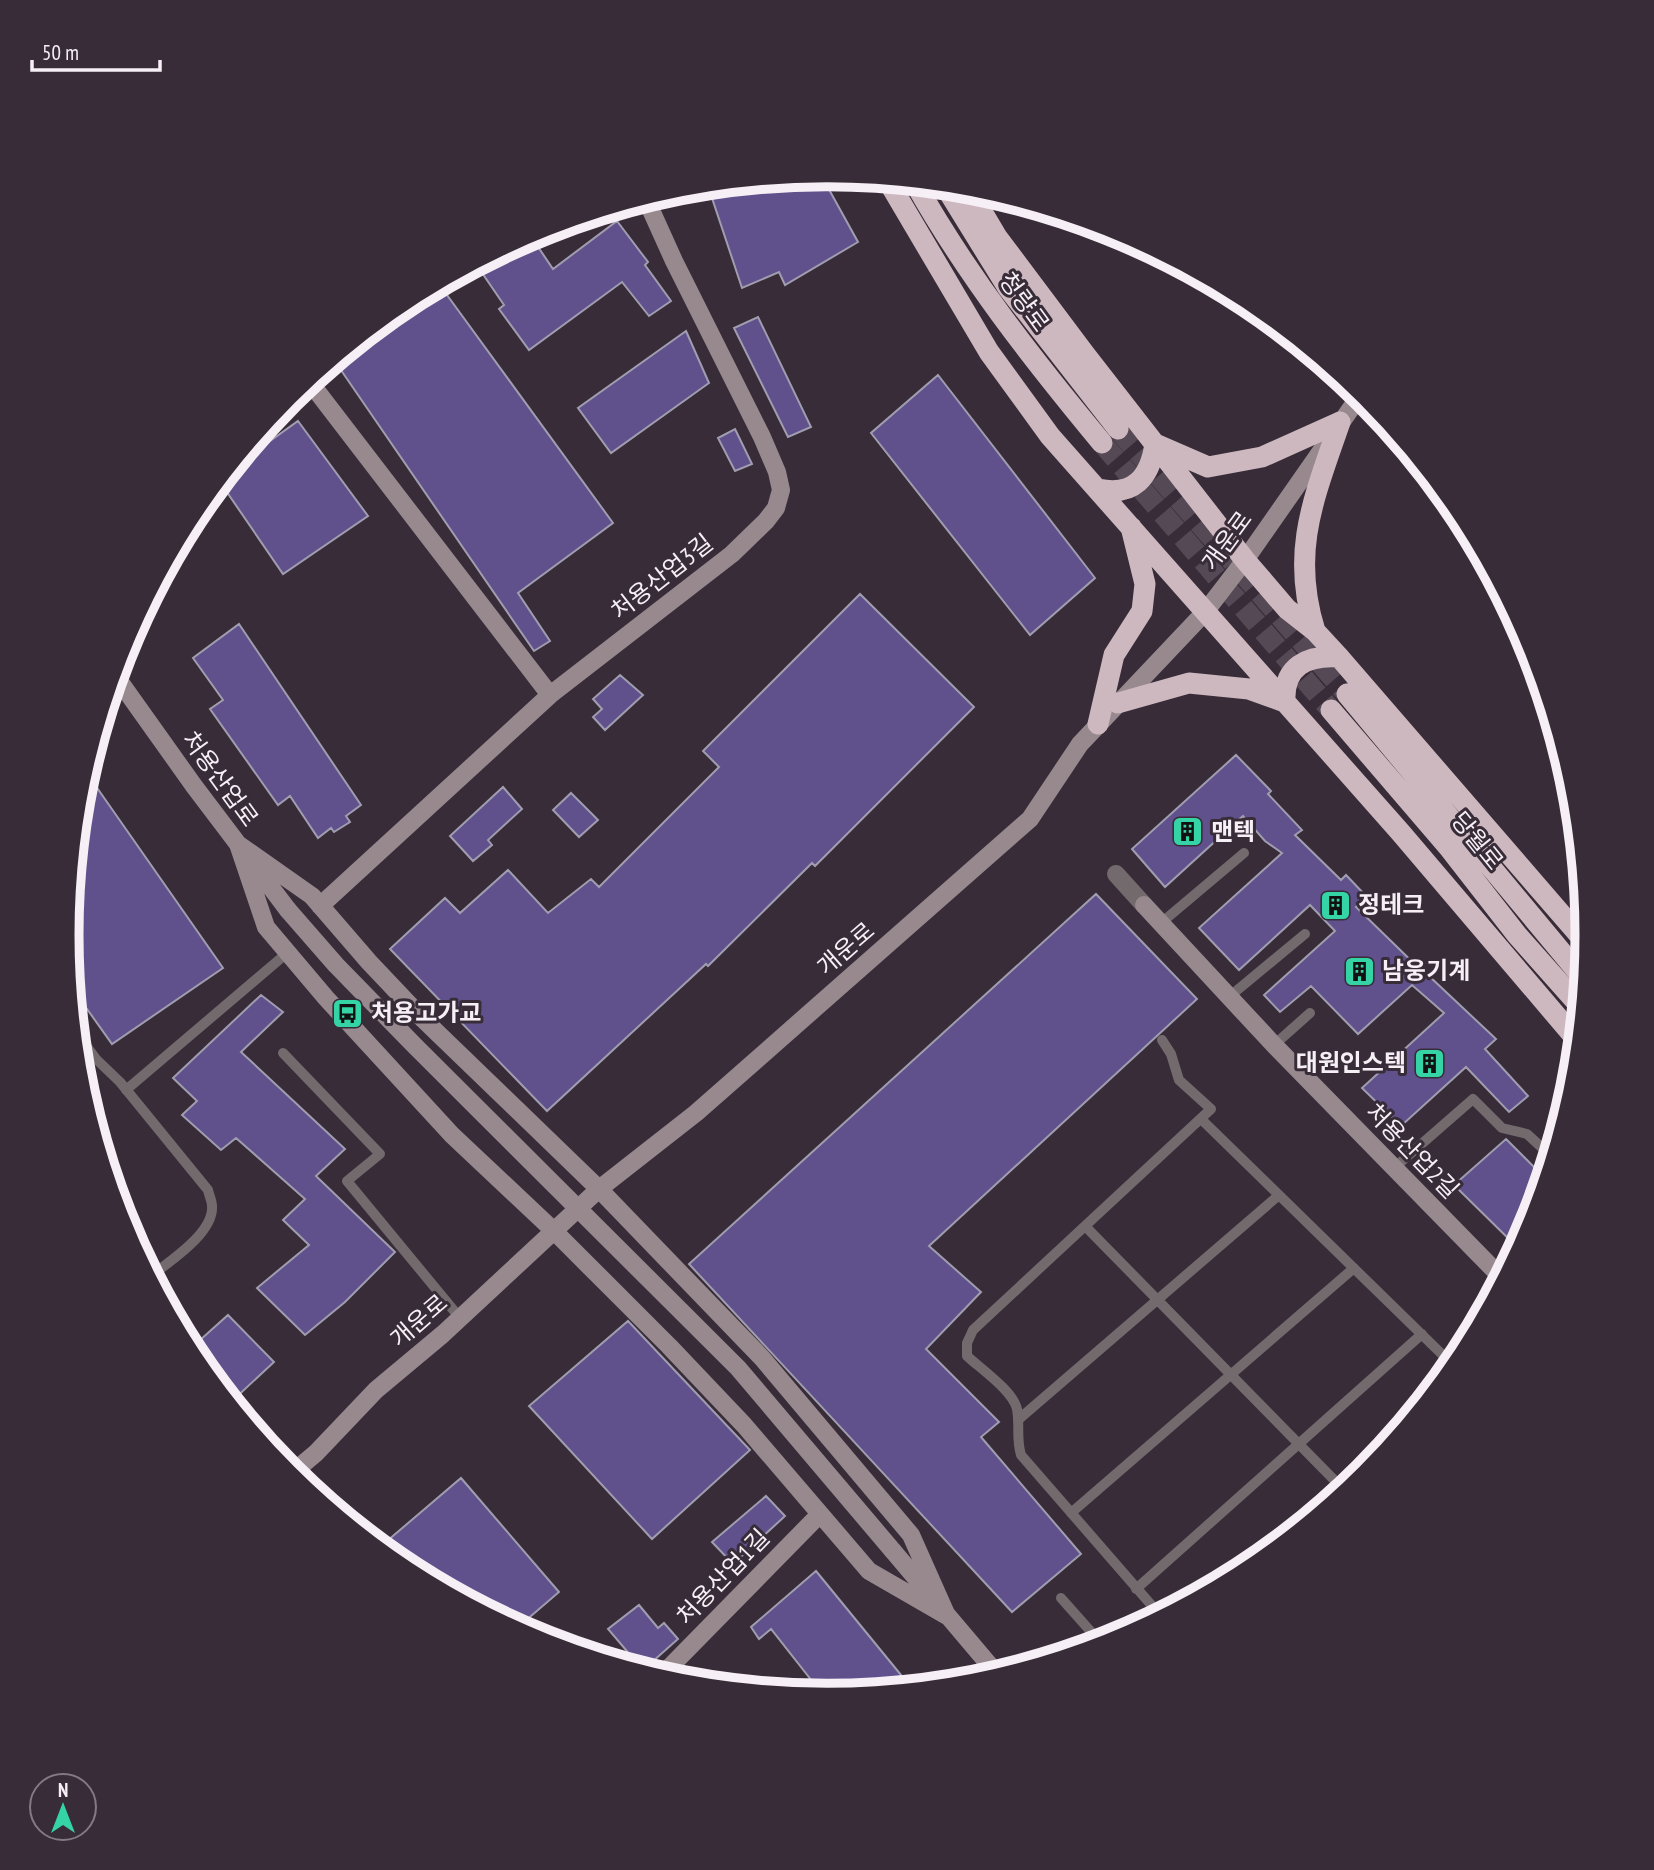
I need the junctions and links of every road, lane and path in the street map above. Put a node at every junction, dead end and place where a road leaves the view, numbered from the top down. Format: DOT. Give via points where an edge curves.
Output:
graph roads {
  1 [pos="893,190"];
  2 [pos="921,193"];
  3 [pos="952,198"];
  4 [pos="976,202"];
  5 [pos="650,208"];
  6 [pos="316,389"];
  7 [pos="1354,404"];
  8 [pos="1340,422"];
  9 [pos="1155,444"];
  10 [pos="1098,489"];
  11 [pos="1130,525"];
  12 [pos="1245,560"];
  13 [pos="1205,612"];
  14 [pos="1315,631"];
  15 [pos="1339,657"];
  16 [pos="122,684"];
  17 [pos="1347,694"];
  18 [pos="550,695"];
  19 [pos="1285,702"];
  20 [pos="1118,704"];
  21 [pos="1331,710"];
  22 [pos="1098,724"];
  23 [pos="238,844"];
  24 [pos="1244,853"];
  25 [pos="1115,874"];
  26 [pos="1144,905"];
  27 [pos="320,906"];
  28 [pos="1160,923"];
  29 [pos="1575,930"];
  30 [pos="1305,934"];
  31 [pos="287,953"];
  32 [pos="1574,968"];
  33 [pos="1229,997"];
  34 [pos="1573,998"];
  35 [pos="1310,1013"];
  36 [pos="1569,1031"];
  37 [pos="1162,1040"];
  38 [pos="1274,1045"];
  39 [pos="87,1047"];
  40 [pos="283,1053"];
  41 [pos="126,1090"];
  42 [pos="1201,1119"];
  43 [pos="1544,1149"];
  44 [pos="1394,1168"];
  45 [pos="599,1189"];
  46 [pos="1279,1195"];
  47 [pos="1086,1227"];
  48 [pos="554,1231"];
  49 [pos="1354,1268"];
  50 [pos="158,1270"];
  51 [pos="1495,1271"];
  52 [pos="1158,1301"];
  53 [pos="460,1318"];
  54 [pos="1422,1334"];
  55 [pos="1445,1357"];
  56 [pos="1232,1376"];
  57 [pos="1018,1420"];
  58 [pos="1299,1444"];
  59 [pos="300,1466"];
  60 [pos="1337,1482"];
  61 [pos="1071,1513"];
  62 [pos="820,1514"];
  63 [pos="1136,1589"];
  64 [pos="1061,1598"];
  65 [pos="1154,1608"];
  66 [pos="947,1616"];
  67 [pos="1093,1634"];
  68 [pos="989,1665"];
  69 [pos="670,1666"];
  1 -- 10 [label="highway" via="989,352 1050,436"];
  2 -- 3 [label="highway, 청량로" via="1000,315 1110,436"];
  4 -- 9 [label="highway" via="997,237"];
  5 -- 18 [label="main road, 처용산업3길" via="762,437 781,490 776,508 732,554"];
  6 -- 18 [label="main road"];
  7 -- 8 [label="main road, 개운로"];
  8 -- 9 [label="highway" via="1262,457 1208,467"];
  8 -- 12 [label="main road, 개운로"];
  8 -- 14 [label="highway" via="1313,503 1303,560 1307,605"];
  9 -- 10 [label="highway" via="1153,460 1139,482 1111,492"];
  9 -- 12 [label="highway"];
  10 -- 11 [label="highway"];
  11 -- 13 [label="highway"];
  11 -- 22 [label="highway" via="1144,584 1142,611 1114,655"];
  12 -- 13 [label="main road, 개운로"];
  12 -- 14 [label="highway" via="1287,609"];
  13 -- 19 [label="highway"];
  13 -- 20 [label="main road, 개운로"];
  14 -- 15 [label="highway"];
  15 -- 19 [label="highway" via="1324,656 1298,666 1284,689"];
  15 -- 29 [label="highway"];
  16 -- 23 [label="main road, 처용산업로"];
  17 -- 32 [label="highway, 당월로"];
  18 -- 27 [label="main road, 처용산업3길"];
  19 -- 20 [label="highway" via="1249,689 1189,683"];
  19 -- 36 [label="highway"];
  20 -- 22 [label="main road, 개운로"];
  21 -- 34 [label="highway, 당월로"];
  22 -- 45 [label="main road, 개운로" via="1030,819 696,1113"];
  23 -- 27 [label="main road"];
  23 -- 31 [label="main road" via="266,927"];
  23 -- 66 [label="main road, 처용산업로, bridge" via="336,965 738,1368"];
  24 -- 28 [label="lane"];
  25 -- 26 [label="street"];
  26 -- 28 [label="main road, 처용산업2길"];
  27 -- 45 [label="main road" via="422,1019"];
  28 -- 33 [label="main road, 처용산업2길"];
  30 -- 33 [label="lane"];
  31 -- 41 [label="lane"];
  31 -- 48 [label="main road" via="452,1135"];
  33 -- 38 [label="main road, 처용산업2길"];
  35 -- 38 [label="lane"];
  37 -- 42 [label="lane" via="1179,1080 1211,1110"];
  38 -- 44 [label="main road, 처용산업2길"];
  39 -- 41 [label="lane"];
  40 -- 53 [label="lane" via="380,1154 347,1181"];
  41 -- 50 [label="lane" via="208,1190 212,1207 209,1223 194,1241"];
  42 -- 46 [label="lane"];
  42 -- 47 [label="lane"];
  43 -- 44 [label="lane" via="1527,1133 1502,1128 1473,1099"];
  44 -- 51 [label="main road, 처용산업2길"];
  45 -- 48 [label="main road, 개운로"];
  45 -- 66 [label="main road" via="762,1359 911,1535"];
  46 -- 49 [label="lane"];
  46 -- 52 [label="lane"];
  47 -- 52 [label="lane"];
  47 -- 57 [label="lane" via="973,1331 967,1343 967,1356 1013,1399"];
  48 -- 53 [label="main road, 개운로"];
  48 -- 62 [label="main road" via="744,1425"];
  49 -- 54 [label="lane"];
  49 -- 56 [label="lane"];
  52 -- 56 [label="lane"];
  52 -- 57 [label="lane"];
  53 -- 59 [label="main road, 개운로" via="376,1390"];
  54 -- 55 [label="lane"];
  54 -- 58 [label="lane"];
  56 -- 58 [label="lane"];
  56 -- 61 [label="lane"];
  57 -- 61 [label="lane" via="1021,1455"];
  58 -- 60 [label="lane"];
  58 -- 63 [label="lane"];
  61 -- 63 [label="lane"];
  62 -- 66 [label="main road" via="869,1571"];
  62 -- 69 [label="main road, 처용산업1길"];
  63 -- 65 [label="lane"];
  64 -- 67 [label="lane"];
  66 -- 68 [label="main road"];
}
